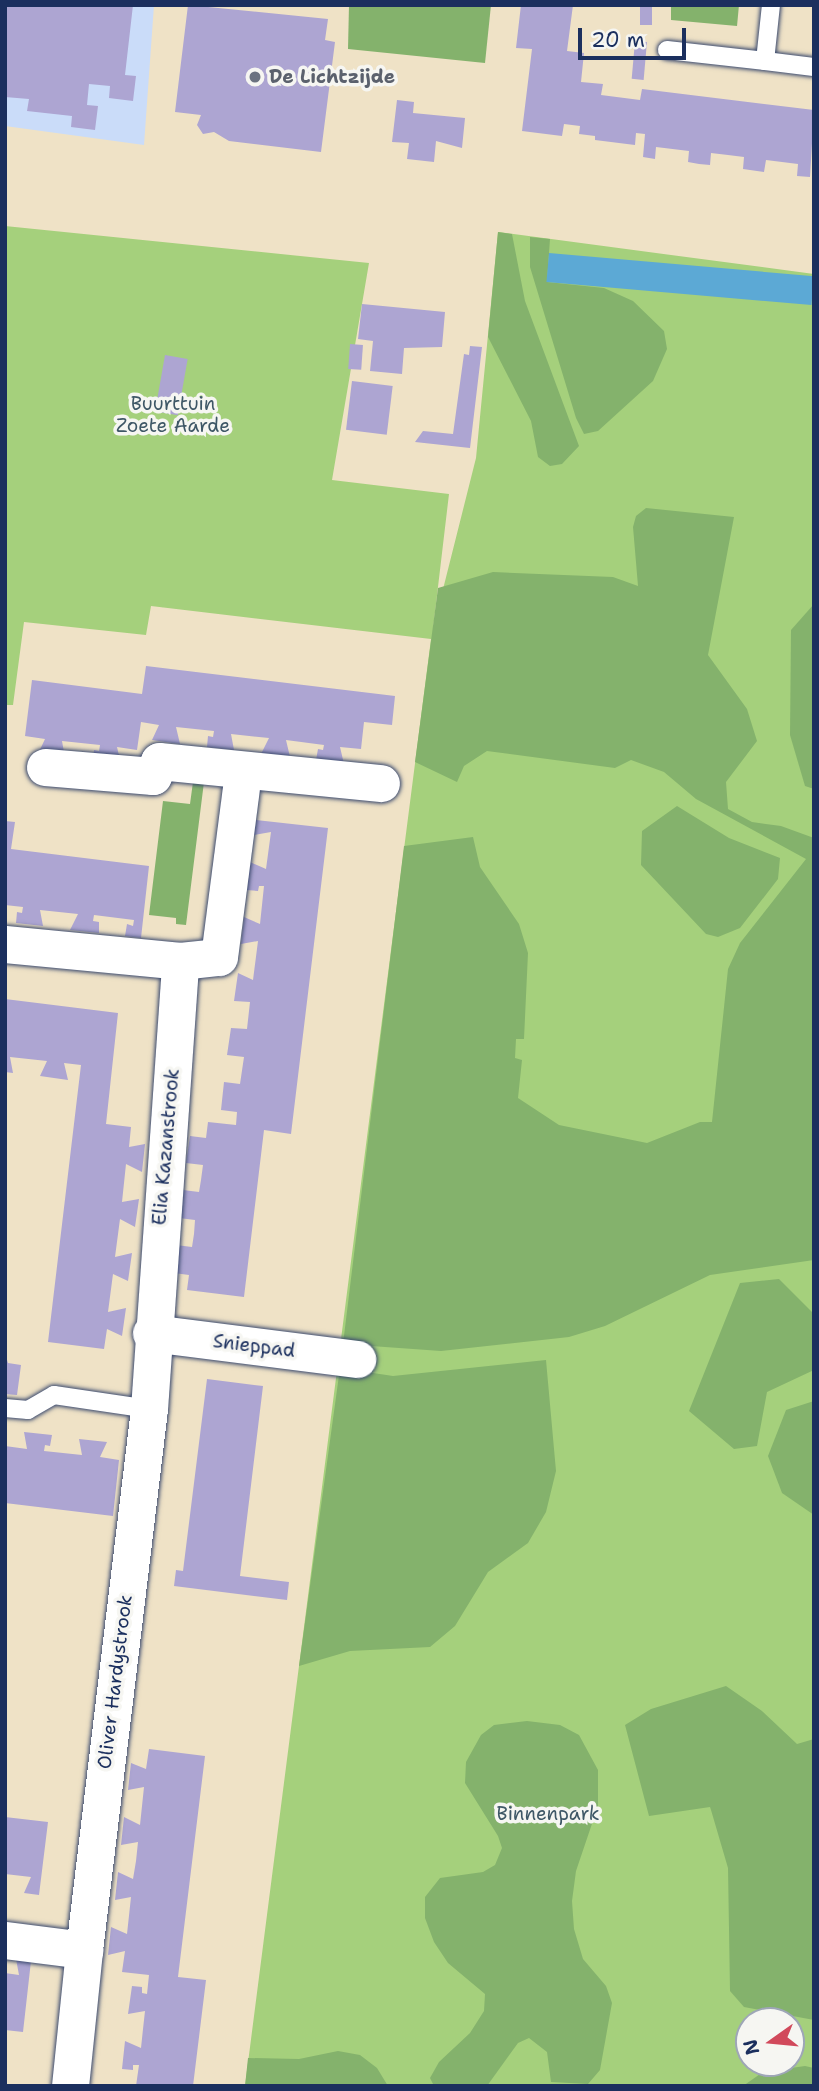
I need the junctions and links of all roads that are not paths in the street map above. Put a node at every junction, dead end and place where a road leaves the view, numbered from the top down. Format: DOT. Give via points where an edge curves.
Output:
graph roads {
  1 [pos="771,5"];
  2 [pos="667,50"];
  3 [pos="765,61"];
  4 [pos="814,67"];
  5 [pos="45,767"];
  6 [pos="243,773"];
  7 [pos="381,783"];
  8 [pos="5,944"];
  9 [pos="180,961"];
  10 [pos="151,1333"];
  11 [pos="357,1359"];
  12 [pos="5,1408"];
  13 [pos="149,1409"];
  14 [pos="5,1940"];
  15 [pos="84,1950"];
  16 [pos="71,2086"];
  1 -- 3 [label="lane"];
  2 -- 3 [label="lane"];
  3 -- 4 [label="lane"];
  5 -- 6 [label="street" via="153,776 159,761"];
  6 -- 7 [label="street"];
  6 -- 9 [label="street" via="219,957"];
  8 -- 9 [label="street"];
  9 -- 10 [label="street, Elia Kazanstrook"];
  10 -- 11 [label="street, Snieppad"];
  10 -- 13 [label="street, Oliver Hardystrook"];
  12 -- 13 [label="lane" via="28,1410 54,1395"];
  13 -- 15 [label="street, Oliver Hardystrook"];
  14 -- 15 [label="street"];
  15 -- 16 [label="street, Oliver Hardystrook"];
}
